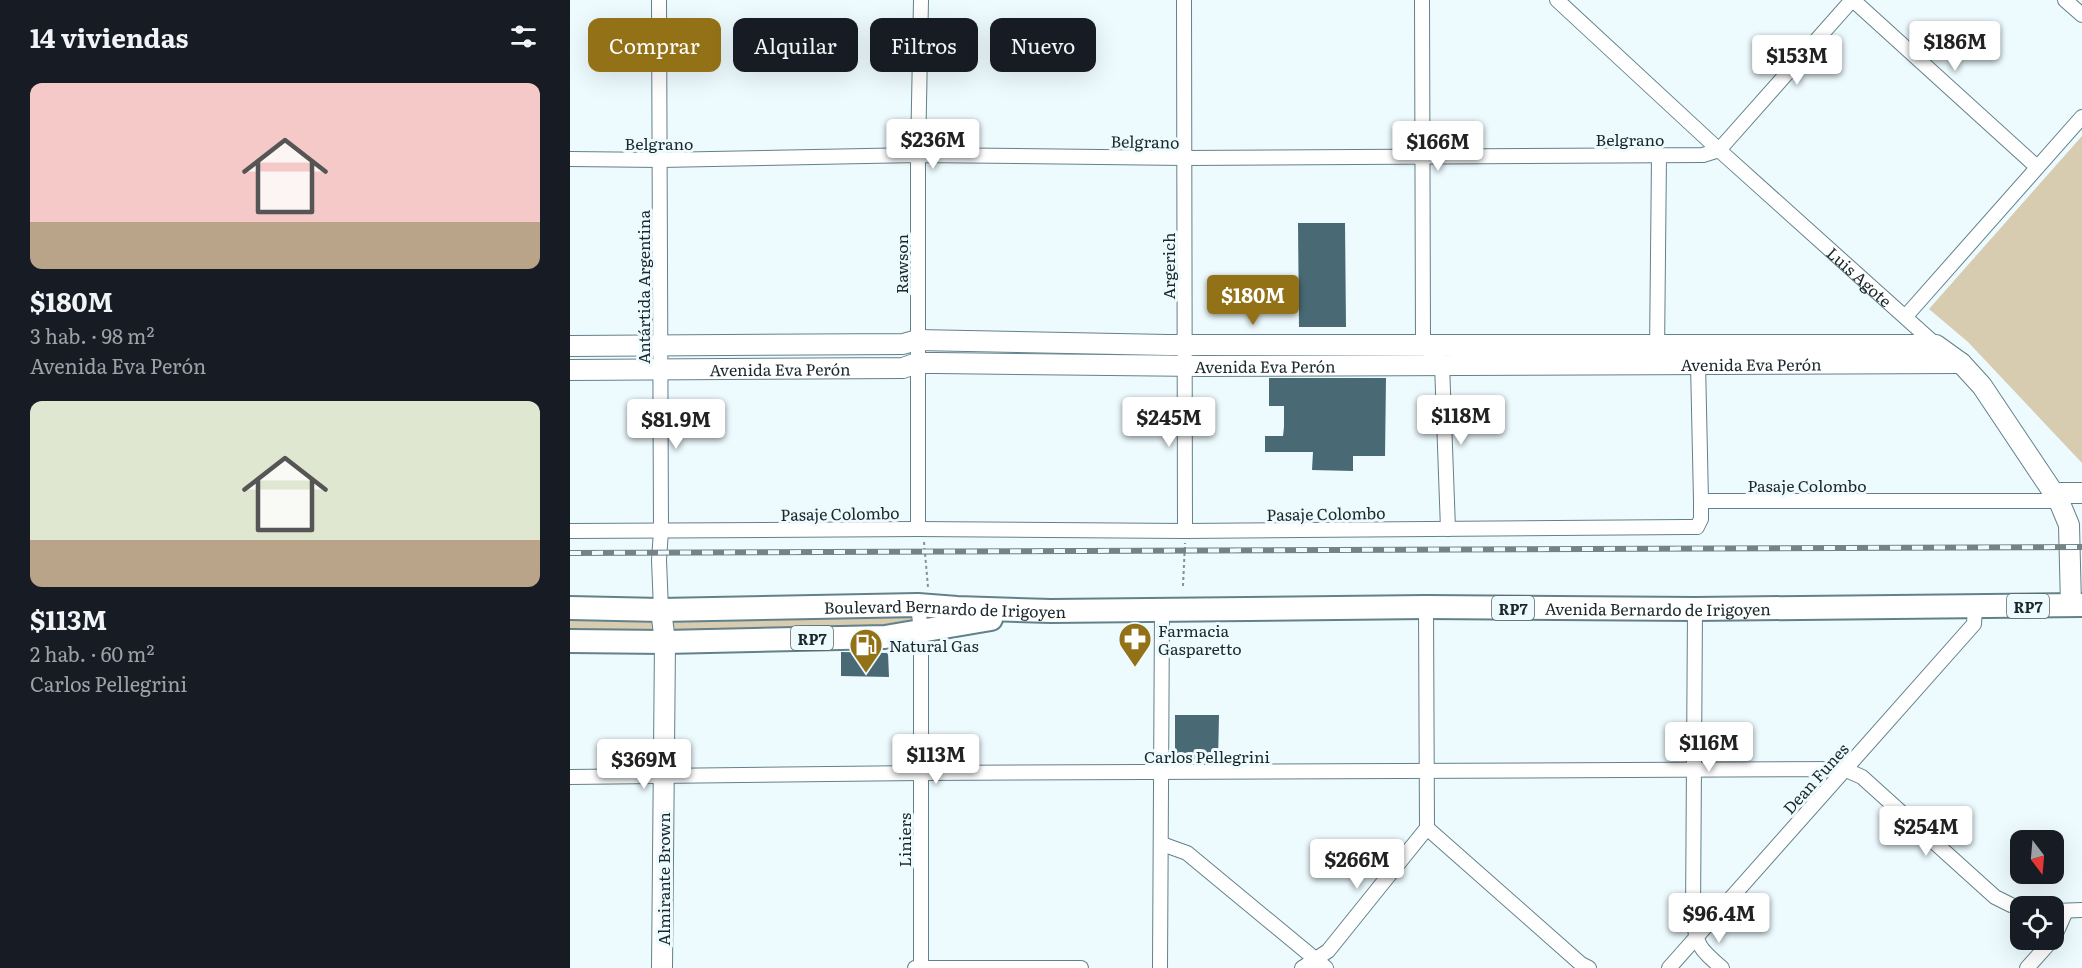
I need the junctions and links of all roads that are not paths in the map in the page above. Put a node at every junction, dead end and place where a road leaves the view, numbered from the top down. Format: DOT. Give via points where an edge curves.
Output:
graph roads {
  1 [pos="659,0"];
  2 [pos="921,0"];
  3 [pos="1184,0"];
  4 [pos="1422,0"];
  5 [pos="1557,0"];
  6 [pos="1852,0"];
  7 [pos="2065,0"];
  8 [pos="2082,15"];
  9 [pos="2082,117"];
  10 [pos="1719,150"];
  11 [pos="918,155"];
  12 [pos="1659,155"];
  13 [pos="1422,157"];
  14 [pos="1185,158"];
  15 [pos="570,159"];
  16 [pos="660,160"];
  17 [pos="2037,167"];
  18 [pos="1905,316"];
  19 [pos="917,340"];
  20 [pos="1424,344"];
  21 [pos="1185,345"];
  22 [pos="1936,345"];
  23 [pos="570,346"];
  24 [pos="660,346"];
  25 [pos="1657,354"];
  26 [pos="916,363"];
  27 [pos="1698,363"];
  28 [pos="1961,363"];
  29 [pos="1442,364"];
  30 [pos="1185,365"];
  31 [pos="570,369"];
  32 [pos="660,369"];
  33 [pos="2082,493"];
  34 [pos="2056,497"];
  35 [pos="1701,501"];
  36 [pos="918,529"];
  37 [pos="1448,529"];
  38 [pos="570,531"];
  39 [pos="661,531"];
  40 [pos="1185,531"];
  41 [pos="918,605"];
  42 [pos="2076,605"];
  43 [pos="1426,607"];
  44 [pos="1975,607"];
  45 [pos="570,609"];
  46 [pos="1162,609"];
  47 [pos="1695,609"];
  48 [pos="661,610"];
  49 [pos="1052,610"];
  50 [pos="921,631"];
  51 [pos="570,641"];
  52 [pos="665,642"];
  53 [pos="1844,769"];
  54 [pos="1694,770"];
  55 [pos="1427,771"];
  56 [pos="920,773"];
  57 [pos="1163,774"];
  58 [pos="570,777"];
  59 [pos="663,777"];
  60 [pos="1428,828"];
  61 [pos="1162,844"];
  62 [pos="2010,904"];
  63 [pos="2082,910"];
  64 [pos="2064,911"];
  65 [pos="1695,938"];
  66 [pos="2043,950"];
  67 [pos="1314,959"];
  68 [pos="662,968"];
  69 [pos="915,968"];
  70 [pos="921,968"];
  71 [pos="1081,968"];
  72 [pos="1160,968"];
  73 [pos="1302,968"];
  74 [pos="1326,968"];
  75 [pos="1590,968"];
  76 [pos="1602,968"];
  77 [pos="1669,968"];
  78 [pos="1722,968"];
  79 [pos="2027,968"];
  1 -- 16 [label="street, Antártida Argentina"];
  2 -- 11 [label="street, Rawson"];
  3 -- 14 [label="street, Argerich"];
  4 -- 13 [label="street"];
  5 -- 10 [label="street, Luis Agote"];
  6 -- 10 [label="street"];
  6 -- 17 [label="street"];
  7 -- 8 [label="street"];
  9 -- 17 [label="street"];
  10 -- 12 [label="street, Belgrano" via="1703,155"];
  10 -- 18 [label="street, Luis Agote"];
  11 -- 14 [label="street, Belgrano"];
  11 -- 16 [label="street, Belgrano"];
  11 -- 19 [label="street, Rawson"];
  12 -- 13 [label="street, Belgrano"];
  12 -- 25 [label="street"];
  13 -- 14 [label="street, Belgrano"];
  13 -- 20 [label="street"];
  14 -- 21 [label="street, Argerich"];
  15 -- 16 [label="street, Belgrano"];
  16 -- 24 [label="street, Antártida Argentina"];
  17 -- 18 [label="street"];
  18 -- 22 [label="street, Luis Agote"];
  19 -- 21 [label="street, Avenida Eva Perón"];
  19 -- 24 [label="street, Avenida Eva Perón" via="903,344"];
  19 -- 26 [label="street, Rawson"];
  20 -- 21 [label="street, Avenida Eva Perón"];
  20 -- 25 [label="street, Avenida Eva Perón"];
  20 -- 29 [label="street"];
  21 -- 30 [label="street, Argerich"];
  22 -- 25 [label="street, Avenida Eva Perón"];
  22 -- 28 [label="street, Luis Agote"];
  23 -- 24 [label="street, Avenida Eva Perón"];
  24 -- 32 [label="street, Antártida Argentina"];
  25 -- 27 [label="street, Avenida Eva Perón"];
  25 -- 29 [label="street, Avenida Eva Perón"];
  26 -- 30 [label="street, Avenida Eva Perón"];
  26 -- 32 [label="street, Avenida Eva Perón" via="903,368"];
  26 -- 36 [label="street, Rawson"];
  27 -- 28 [label="street, Avenida Eva Perón"];
  27 -- 35 [label="street"];
  28 -- 34 [label="street, Luis Agote" via="1982,386"];
  29 -- 30 [label="street, Avenida Eva Perón"];
  29 -- 37 [label="street"];
  30 -- 40 [label="street, Argerich"];
  31 -- 32 [label="street, Avenida Eva Perón"];
  32 -- 39 [label="street, Antártida Argentina"];
  33 -- 34 [label="street"];
  34 -- 35 [label="street, Pasaje Colombo"];
  34 -- 42 [label="street, Luis Agote" via="2069,525"];
  35 -- 37 [label="street, Pasaje Colombo" via="1697,526"];
  36 -- 39 [label="street, Pasaje Colombo"];
  36 -- 40 [label="street, Pasaje Colombo"];
  37 -- 40 [label="street, Pasaje Colombo"];
  38 -- 39 [label="street, Pasaje Colombo"];
  39 -- 48 [label="street, Antártida Argentina"];
  41 -- 48 [label="main road, Boulevard Bernardo de Irigoyen / RP7"];
  41 -- 49 [label="main road, Boulevard Bernardo de Irigoyen / RP7"];
  41 -- 50 [label="street, Liniers"];
  42 -- 44 [label="main road, Avenida Bernardo de Irigoyen / RP7"];
  43 -- 46 [label="main road, Avenida Bernardo de Irigoyen / RP7"];
  43 -- 47 [label="main road, Avenida Bernardo de Irigoyen / RP7"];
  43 -- 55 [label="street"];
  44 -- 47 [label="main road, Avenida Bernardo de Irigoyen / RP7"];
  44 -- 53 [label="street, Dean Funes" via="1974,624"];
  45 -- 48 [label="main road, Boulevard Bernardo de Irigoyen / RP7"];
  46 -- 49 [label="main road, Avenida Bernardo de Irigoyen / RP7"];
  46 -- 57 [label="street"];
  47 -- 54 [label="street"];
  48 -- 52 [label="street, Almirante Brown"];
  49 -- 50 [label="main road, Boulevard Bernardo de Irigoyen / RP7"];
  50 -- 52 [label="main road, Boulevard Bernardo de Irigoyen / RP7" via="885,637"];
  50 -- 56 [label="street, Liniers"];
  51 -- 52 [label="main road, Boulevard Bernardo de Irigoyen / RP7"];
  52 -- 59 [label="street, Almirante Brown"];
  53 -- 54 [label="street, Carlos Pellegrini"];
  53 -- 62 [label="street" via="1862,777 1995,897"];
  53 -- 65 [label="street, Dean Funes"];
  54 -- 55 [label="street, Carlos Pellegrini"];
  54 -- 65 [label="street"];
  55 -- 57 [label="street, Carlos Pellegrini"];
  55 -- 60 [label="street"];
  56 -- 57 [label="street, Carlos Pellegrini"];
  56 -- 59 [label="street, Carlos Pellegrini"];
  56 -- 70 [label="street, Liniers"];
  57 -- 61 [label="street"];
  58 -- 59 [label="street, Carlos Pellegrini"];
  59 -- 68 [label="street, Almirante Brown"];
  60 -- 67 [label="street" via="1328,951"];
  60 -- 75 [label="street"];
  61 -- 67 [label="street" via="1186,853"];
  61 -- 72 [label="street"];
  63 -- 64 [label="street"];
  65 -- 77 [label="street, Dean Funes"];
  65 -- 78 [label="street"];
  66 -- 79 [label="street"];
  67 -- 73 [label="street"];
  67 -- 74 [label="street"];
  69 -- 70 [label="street"];
  70 -- 71 [label="street"];
  75 -- 76 [label="street"];
}
